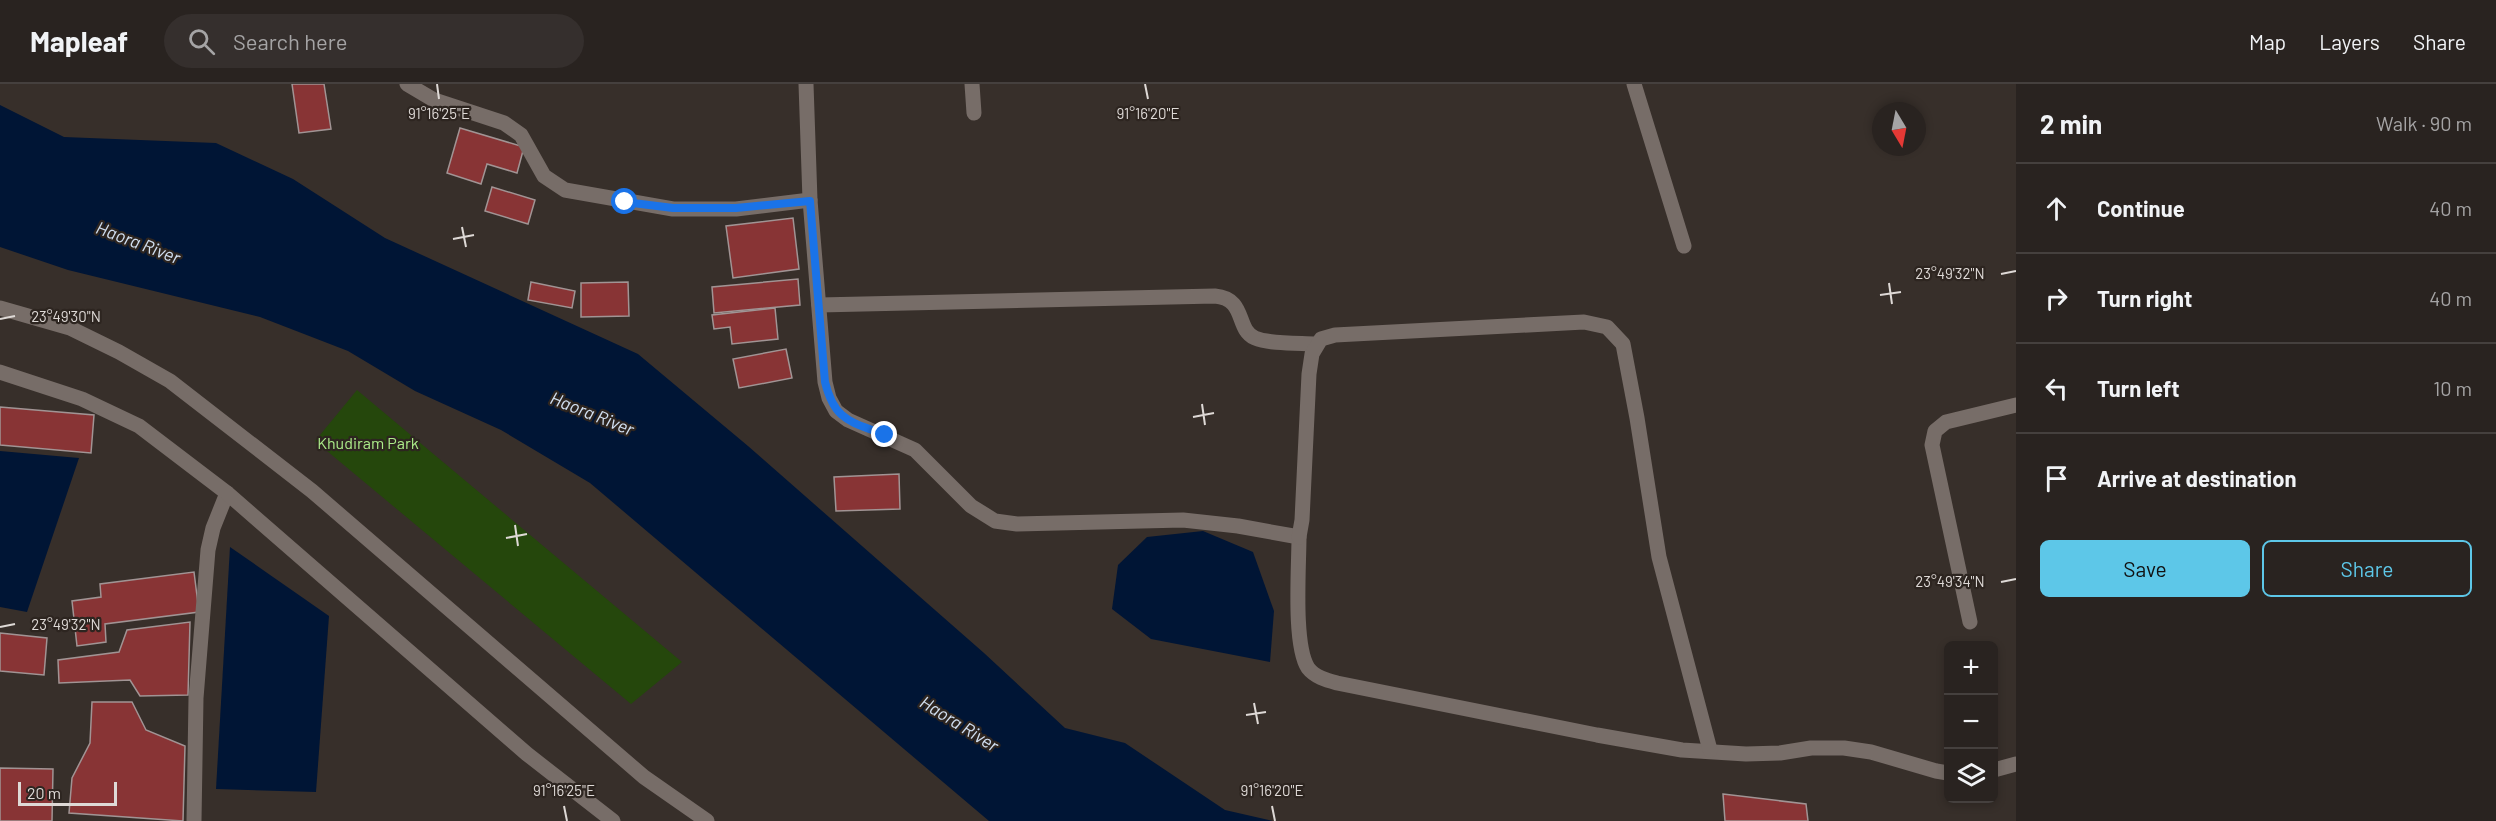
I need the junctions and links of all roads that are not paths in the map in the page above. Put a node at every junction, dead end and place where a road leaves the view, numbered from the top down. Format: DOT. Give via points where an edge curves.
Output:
graph roads {
  1 [pos="407,84"];
  2 [pos="806,84"];
  3 [pos="972,84"];
  4 [pos="1634,84"];
  5 [pos="974,113"];
  6 [pos="810,201"];
  7 [pos="1684,246"];
  8 [pos="819,305"];
  9 [pos="0,308"];
  10 [pos="1316,344"];
  11 [pos="0,372"];
  12 [pos="2016,405"];
  13 [pos="227,493"];
  14 [pos="1299,537"];
  15 [pos="1970,622"];
  16 [pos="1710,750"];
  17 [pos="2016,764"];
  18 [pos="1998,769"];
  19 [pos="1944,772"];
  20 [pos="194,821"];
  21 [pos="613,821"];
  22 [pos="707,821"];
  1 -- 6 [label="street" via="434,100 515,130 544,176 565,190 673,208 736,208"];
  2 -- 6 [label="street"];
  3 -- 5 [label="street"];
  4 -- 7 [label="street"];
  6 -- 8 [label="street"];
  8 -- 10 [label="street" via="1215,296 1224,297 1237,307 1245,329 1256,339"];
  8 -- 14 [label="street" via="825,382 836,411 915,450 971,506 995,521 1017,524 1184,520"];
  9 -- 22 [label="street" via="70,328 170,381 312,491 644,777"];
  10 -- 14 [label="street" via="1309,374"];
  10 -- 16 [label="street" via="1335,335 1584,322 1607,327 1616,335 1623,344 1659,557"];
  11 -- 13 [label="street" via="82,399 139,426"];
  12 -- 15 [label="street" via="1946,422 1935,431 1932,445"];
  13 -- 20 [label="street" via="208,550 196,699"];
  13 -- 21 [label="street" via="527,754"];
  14 -- 16 [label="street" via="1299,638 1309,669 1320,678 1597,735 1682,750"];
  16 -- 19 [label="street" via="1746,754 1844,748"];
  17 -- 18 [label="street"];
}
